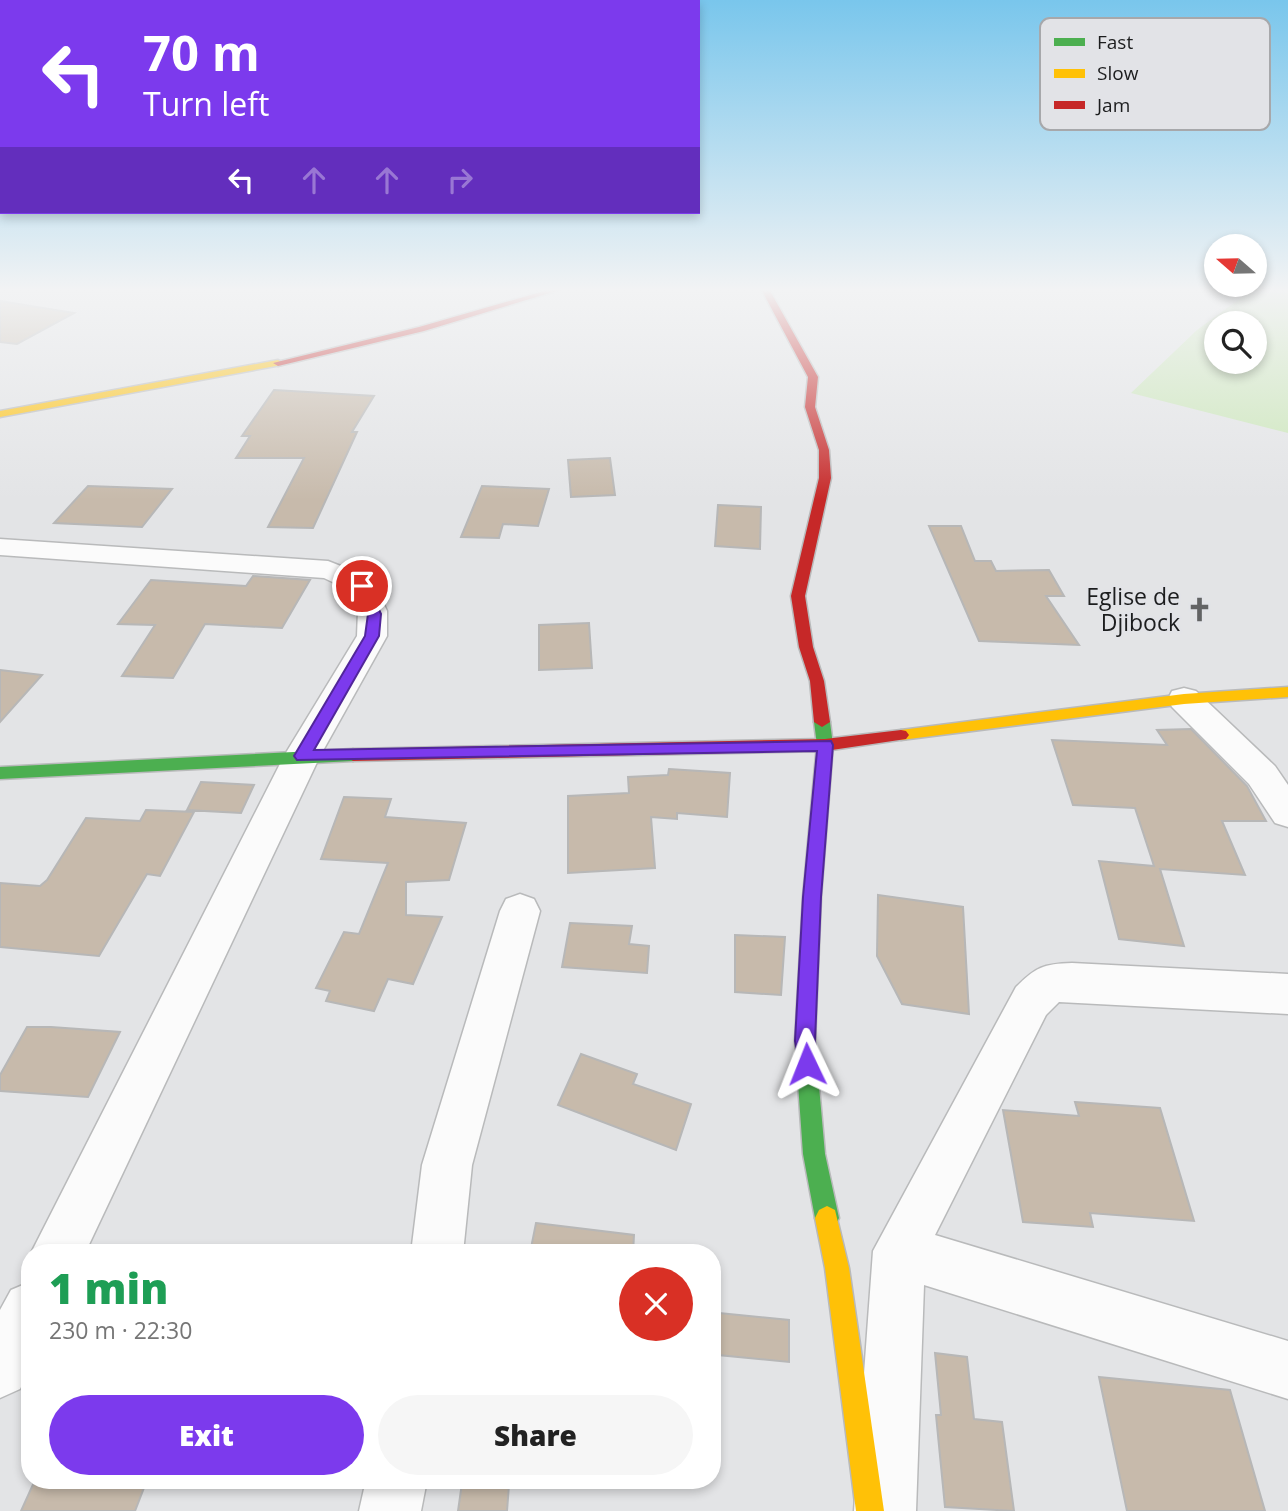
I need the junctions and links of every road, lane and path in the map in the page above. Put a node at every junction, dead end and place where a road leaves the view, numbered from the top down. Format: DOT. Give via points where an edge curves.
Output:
graph roads {
  1 [pos="298,360"];
  2 [pos="803,360"];
  3 [pos="0,414"];
  4 [pos="0,547"];
  5 [pos="1288,692"];
  6 [pos="1184,699"];
  7 [pos="825,745"];
  8 [pos="302,756"];
  9 [pos="0,773"];
  10 [pos="1288,814"];
  11 [pos="520,911"];
  12 [pos="1288,994"];
  13 [pos="61,1244"];
  14 [pos="438,1244"];
  15 [pos="900,1251"];
  16 [pos="21,1327"];
  17 [pos="0,1369"];
  18 [pos="1288,1370"];
  19 [pos="395,1489"];
  20 [pos="390,1511"];
  21 [pos="870,1511"];
  22 [pos="885,1511"];
  1 -- 3 [label="street" via="173,386"];
  2 -- 7 [label="street" via="813,377 810,407 824,450 823,489 798,596 817,681"];
  4 -- 8 [label="street" via="328,570 362,586 375,614 372,636"];
  5 -- 6 [label="street"];
  6 -- 7 [label="street"];
  6 -- 10 [label="street" via="1262,775"];
  7 -- 8 [label="street"];
  7 -- 21 [label="street" via="805,1041 814,1154 837,1268"];
  8 -- 9 [label="street"];
  8 -- 13 [label="street"];
  11 -- 14 [label="street" via="447,1166"];
  12 -- 15 [label="street" via="1049,983 1031,1001"];
  15 -- 18 [label="street"];
  15 -- 22 [label="street"];
  16 -- 17 [label="street"];
  19 -- 20 [label="street"];
}
